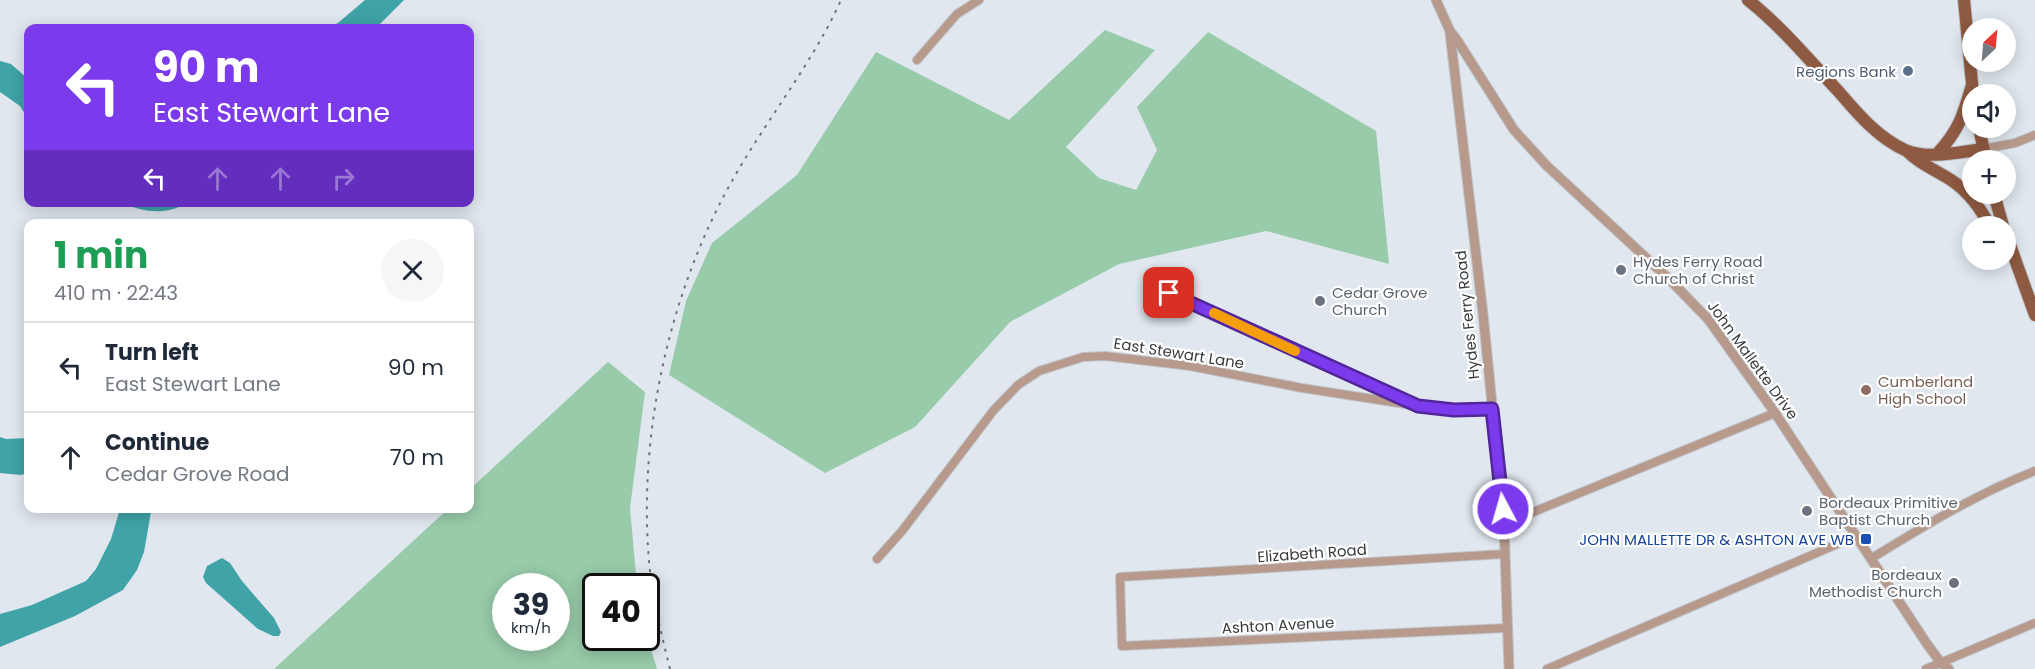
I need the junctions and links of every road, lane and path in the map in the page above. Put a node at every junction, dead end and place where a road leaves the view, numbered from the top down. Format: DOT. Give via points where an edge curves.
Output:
graph roads {
  1 [pos="979,0"];
  2 [pos="1436,0"];
  3 [pos="1748,0"];
  4 [pos="1964,0"];
  5 [pos="1450,31"];
  6 [pos="916,60"];
  7 [pos="1972,84"];
  8 [pos="1962,118"];
  9 [pos="2035,135"];
  10 [pos="1905,150"];
  11 [pos="1996,150"];
  12 [pos="1937,154"];
  13 [pos="1962,155"];
  14 [pos="1984,216"];
  15 [pos="2016,264"];
  16 [pos="2016,270"];
  17 [pos="2021,279"];
  18 [pos="1169,293"];
  19 [pos="2035,315"];
  20 [pos="1418,406"];
  21 [pos="1492,409"];
  22 [pos="1775,413"];
  23 [pos="2035,471"];
  24 [pos="1504,524"];
  25 [pos="1856,536"];
  26 [pos="1504,554"];
  27 [pos="1872,558"];
  28 [pos="877,559"];
  29 [pos="1122,577"];
  30 [pos="2035,623"];
  31 [pos="1506,628"];
  32 [pos="1945,666"];
  33 [pos="1509,669"];
  34 [pos="1547,669"];
  35 [pos="1926,669"];
  1 -- 6 [label="street" via="957,14"];
  2 -- 5 [label="street"];
  3 -- 10 [label="main road" via="1875,131"];
  4 -- 7 [label="main road"];
  5 -- 21 [label="street, Hydes Ferry Road"];
  5 -- 22 [label="street, John Mallette Drive" via="1514,130 1708,319"];
  8 -- 12 [label="main road"];
  9 -- 11 [label="street"];
  10 -- 12 [label="main road"];
  10 -- 14 [label="main road" via="1920,164 1969,194"];
  12 -- 13 [label="main road"];
  15 -- 17 [label="main road"];
  16 -- 17 [label="main road"];
  17 -- 19 [label="main road"];
  18 -- 20 [label="street"];
  20 -- 21 [label="street, East Stewart Lane"];
  20 -- 28 [label="street, East Stewart Lane" via="1145,360 1083,357 1039,371 1018,384"];
  21 -- 24 [label="street, Hydes Ferry Road"];
  22 -- 24 [label="street"];
  22 -- 25 [label="street, John Mallette Drive"];
  23 -- 27 [label="street" via="1961,504"];
  24 -- 26 [label="street, Hydes Ferry Road"];
  25 -- 27 [label="street, John Mallette Drive"];
  25 -- 34 [label="street"];
  26 -- 29 [label="street, Elizabeth Road"];
  26 -- 31 [label="street, Hydes Ferry Road"];
  27 -- 32 [label="street, John Mallette Drive"];
  29 -- 31 [label="street, Ashton Avenue" via="1122,646"];
  30 -- 32 [label="street"];
  31 -- 33 [label="street, Hydes Ferry Road"];
  32 -- 35 [label="street"];
}
